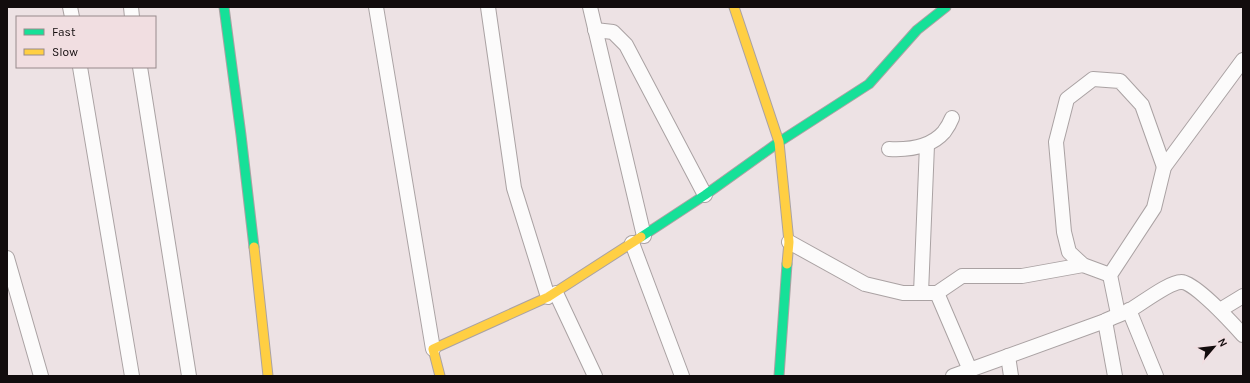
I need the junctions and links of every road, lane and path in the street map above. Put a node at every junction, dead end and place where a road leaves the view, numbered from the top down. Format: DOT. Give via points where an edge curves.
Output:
graph roads {
  1 [pos="224,7"];
  2 [pos="376,7"];
  3 [pos="488,7"];
  4 [pos="590,7"];
  5 [pos="734,7"];
  6 [pos="946,7"];
  7 [pos="595,30"];
  8 [pos="1243,60"];
  9 [pos="80,68"];
  10 [pos="140,68"];
  11 [pos="952,118"];
  12 [pos="779,142"];
  13 [pos="927,145"];
  14 [pos="889,149"];
  15 [pos="1164,167"];
  16 [pos="705,195"];
  17 [pos="638,239"];
  18 [pos="789,242"];
  19 [pos="7,258"];
  20 [pos="1083,265"];
  21 [pos="1110,275"];
  22 [pos="921,292"];
  23 [pos="937,293"];
  24 [pos="552,295"];
  25 [pos="1243,296"];
  26 [pos="1220,310"];
  27 [pos="1124,312"];
  28 [pos="1104,321"];
  29 [pos="1243,335"];
  30 [pos="433,349"];
  31 [pos="1008,356"];
  32 [pos="970,370"];
  33 [pos="41,376"];
  34 [pos="132,376"];
  35 [pos="189,376"];
  36 [pos="268,376"];
  37 [pos="440,376"];
  38 [pos="595,376"];
  39 [pos="682,376"];
  40 [pos="779,376"];
  41 [pos="953,376"];
  42 [pos="1011,376"];
  43 [pos="1115,376"];
  44 [pos="1156,376"];
  1 -- 36 [label="street"];
  2 -- 30 [label="street"];
  3 -- 24 [label="street" via="514,188"];
  4 -- 7 [label="street"];
  5 -- 12 [label="street"];
  6 -- 12 [label="street" via="917,30 869,84"];
  7 -- 16 [label="street" via="613,32 626,45"];
  7 -- 17 [label="street"];
  8 -- 15 [label="street"];
  9 -- 34 [label="street"];
  10 -- 35 [label="street"];
  11 -- 13 [label="street" via="944,133"];
  12 -- 16 [label="street"];
  12 -- 18 [label="street"];
  13 -- 14 [label="street" via="905,150"];
  13 -- 22 [label="street"];
  15 -- 20 [label="street" via="1142,105 1120,81 1093,79 1067,99 1056,142 1064,232 1069,252"];
  15 -- 21 [label="street" via="1154,208"];
  16 -- 17 [label="street"];
  17 -- 24 [label="street"];
  17 -- 39 [label="street"];
  18 -- 22 [label="street" via="865,284 903,293"];
  18 -- 40 [label="street"];
  19 -- 33 [label="street"];
  20 -- 21 [label="street"];
  20 -- 23 [label="street" via="1022,276 962,276"];
  21 -- 27 [label="street"];
  22 -- 23 [label="street"];
  23 -- 32 [label="street"];
  24 -- 30 [label="street"];
  24 -- 38 [label="street"];
  25 -- 26 [label="street"];
  26 -- 27 [label="street" via="1189,284 1180,282"];
  26 -- 29 [label="street"];
  27 -- 28 [label="street"];
  27 -- 44 [label="street"];
  28 -- 31 [label="street"];
  28 -- 43 [label="street"];
  30 -- 37 [label="street"];
  31 -- 32 [label="street"];
  31 -- 42 [label="street"];
  32 -- 41 [label="street"];
}
